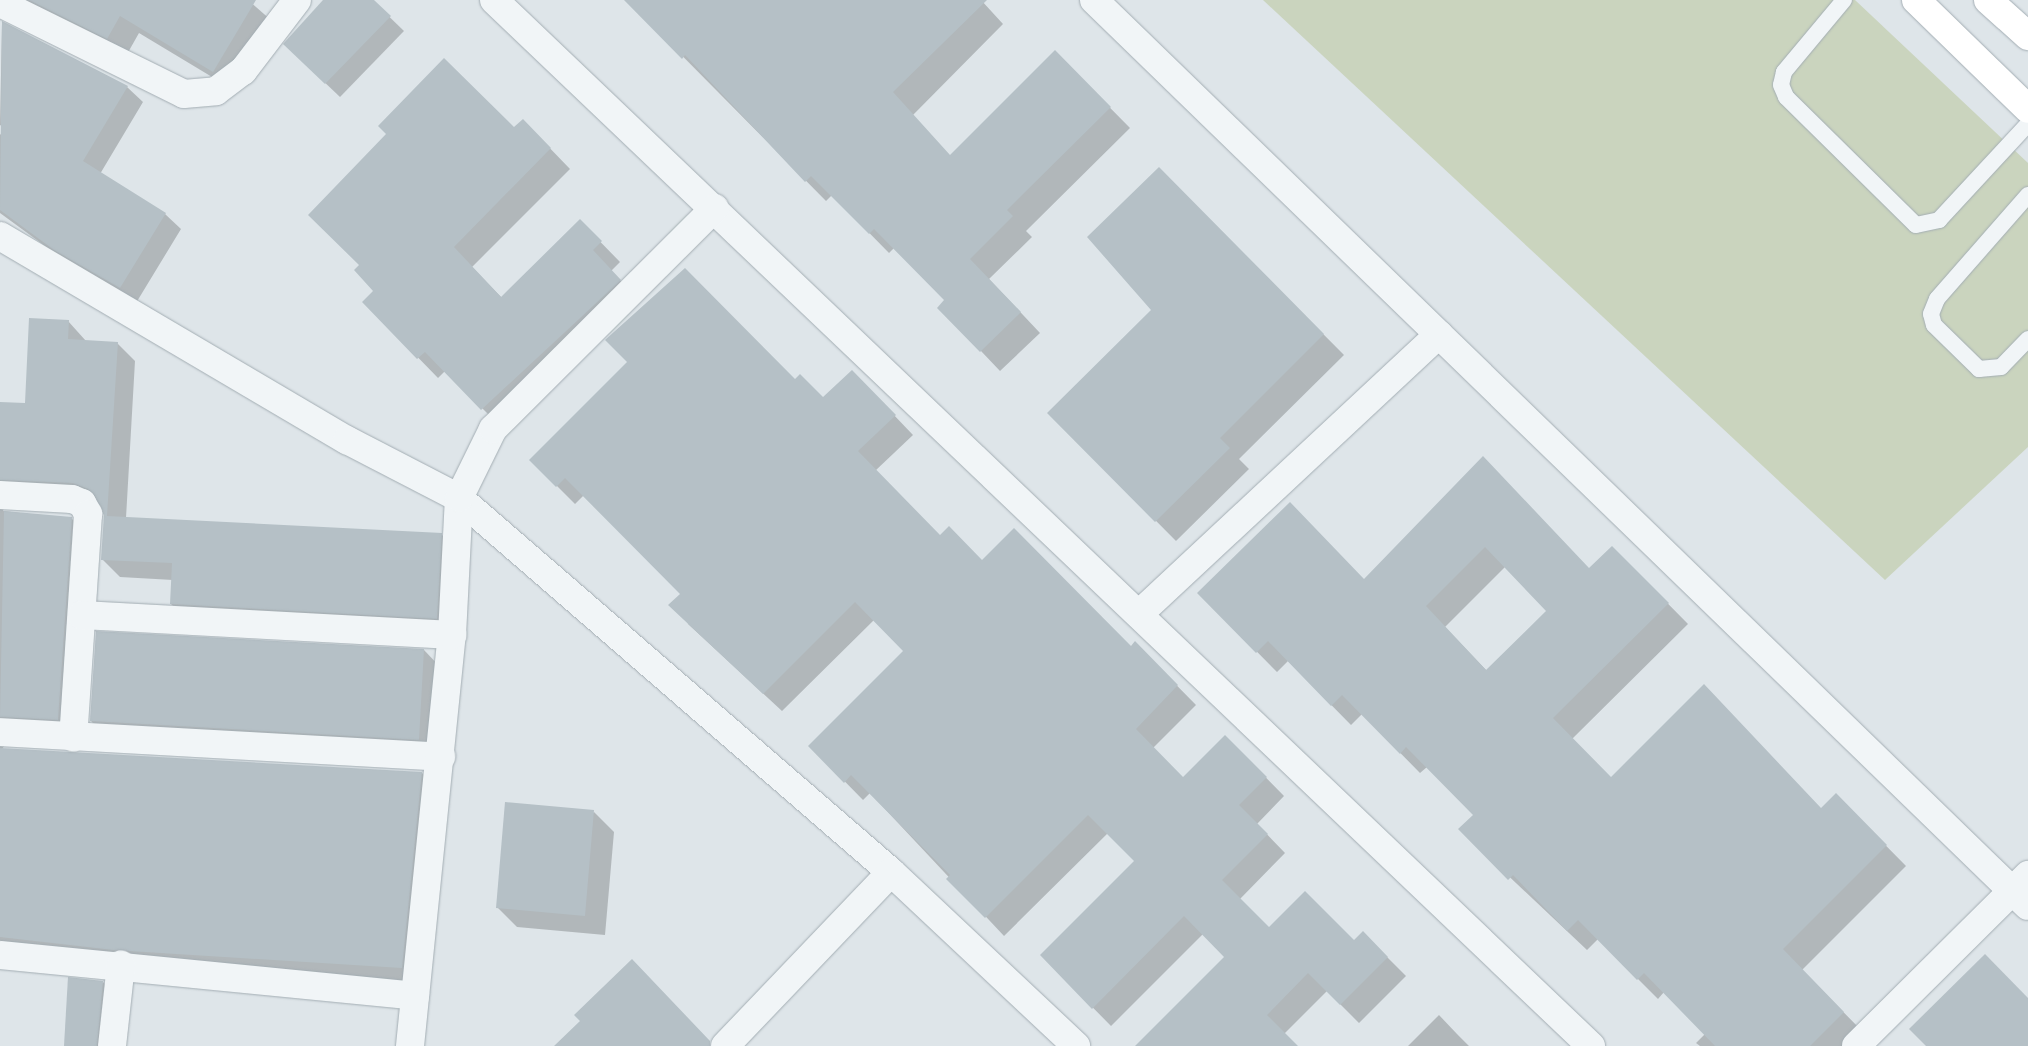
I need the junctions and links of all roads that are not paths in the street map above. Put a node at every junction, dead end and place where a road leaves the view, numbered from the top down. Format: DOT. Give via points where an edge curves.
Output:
graph roads {
  1 [pos="297,0"];
  2 [pos="494,0"];
  3 [pos="1094,0"];
  4 [pos="1844,0"];
  5 [pos="1916,0"];
  6 [pos="1988,0"];
  7 [pos="0,4"];
  8 [pos="2028,36"];
  9 [pos="2028,109"];
  10 [pos="2028,124"];
  11 [pos="2028,195"];
  12 [pos="715,208"];
  13 [pos="0,236"];
  14 [pos="1439,334"];
  15 [pos="2028,339"];
  16 [pos="0,495"];
  17 [pos="459,498"];
  18 [pos="1140,614"];
  19 [pos="82,616"];
  20 [pos="452,636"];
  21 [pos="0,732"];
  22 [pos="73,737"];
  23 [pos="441,757"];
  24 [pos="891,872"];
  25 [pos="2023,890"];
  26 [pos="0,955"];
  27 [pos="121,964"];
  28 [pos="415,996"];
  29 [pos="112,1046"];
  30 [pos="410,1046"];
  31 [pos="725,1046"];
  32 [pos="1076,1046"];
  33 [pos="1591,1046"];
  34 [pos="1856,1046"];
  1 -- 7 [label="street" via="243,70 216,91 184,94"];
  2 -- 12 [label="street"];
  3 -- 14 [label="street"];
  4 -- 10 [label="lane" via="1784,72 1782,85 1786,97 1916,225 1939,220"];
  5 -- 9 [label="main road"];
  6 -- 8 [label="main road"];
  11 -- 15 [label="lane" via="1937,299 1932,314 1934,325 1979,369 2001,366"];
  12 -- 17 [label="street" via="493,429"];
  12 -- 18 [label="street"];
  13 -- 17 [label="street" via="346,440"];
  14 -- 18 [label="street"];
  14 -- 25 [label="street"];
  16 -- 19 [label="street" via="82,503 88,514"];
  17 -- 20 [label="street"];
  17 -- 24 [label="street"];
  18 -- 33 [label="street"];
  19 -- 20 [label="street"];
  19 -- 22 [label="street"];
  20 -- 23 [label="street"];
  21 -- 22 [label="street"];
  22 -- 23 [label="street"];
  23 -- 28 [label="street"];
  24 -- 31 [label="street"];
  24 -- 32 [label="street"];
  25 -- 34 [label="street"];
  26 -- 27 [label="street"];
  27 -- 28 [label="street"];
  27 -- 29 [label="street"];
  28 -- 30 [label="street"];
}
